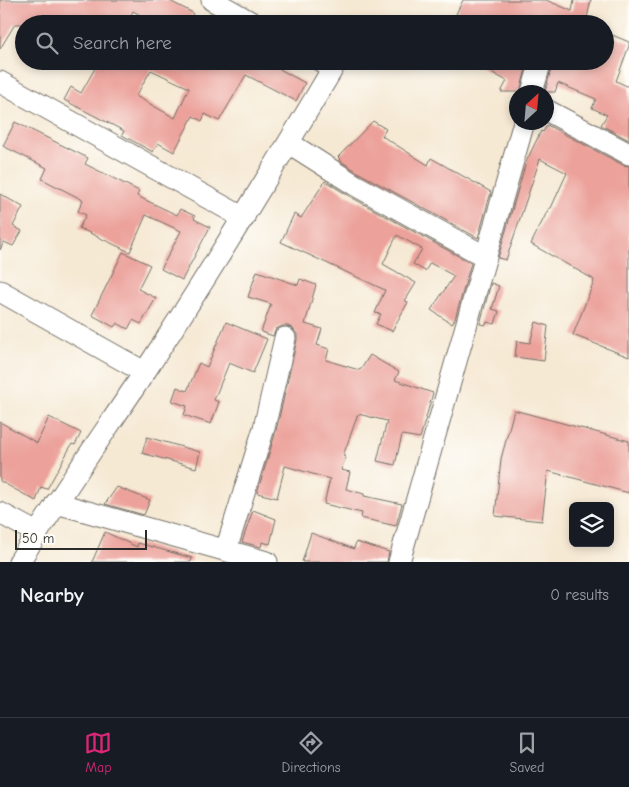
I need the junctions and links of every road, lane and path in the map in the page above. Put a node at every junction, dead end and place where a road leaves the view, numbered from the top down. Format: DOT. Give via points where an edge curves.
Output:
graph roads {
  1 [pos="212,0"];
  2 [pos="238,15"];
  3 [pos="332,70"];
  4 [pos="538,70"];
  5 [pos="0,82"];
  6 [pos="534,85"];
  7 [pos="554,114"];
  8 [pos="522,130"];
  9 [pos="288,143"];
  10 [pos="629,154"];
  11 [pos="244,218"];
  12 [pos="486,257"];
  13 [pos="0,290"];
  14 [pos="285,338"];
  15 [pos="144,372"];
  16 [pos="56,503"];
  17 [pos="0,513"];
  18 [pos="37,533"];
  19 [pos="226,550"];
  20 [pos="19,562"];
  21 [pos="267,562"];
  22 [pos="399,562"];
  1 -- 2 [label="street"];
  3 -- 9 [label="street"];
  4 -- 6 [label="street"];
  5 -- 11 [label="street"];
  7 -- 10 [label="street"];
  8 -- 12 [label="street"];
  9 -- 11 [label="street"];
  9 -- 12 [label="street" via="355,186"];
  11 -- 15 [label="street"];
  12 -- 22 [label="street"];
  13 -- 15 [label="street"];
  14 -- 19 [label="street" via="264,428"];
  15 -- 16 [label="street"];
  16 -- 18 [label="street"];
  16 -- 19 [label="street"];
  17 -- 18 [label="street"];
  18 -- 20 [label="street"];
  19 -- 21 [label="street"];
}
